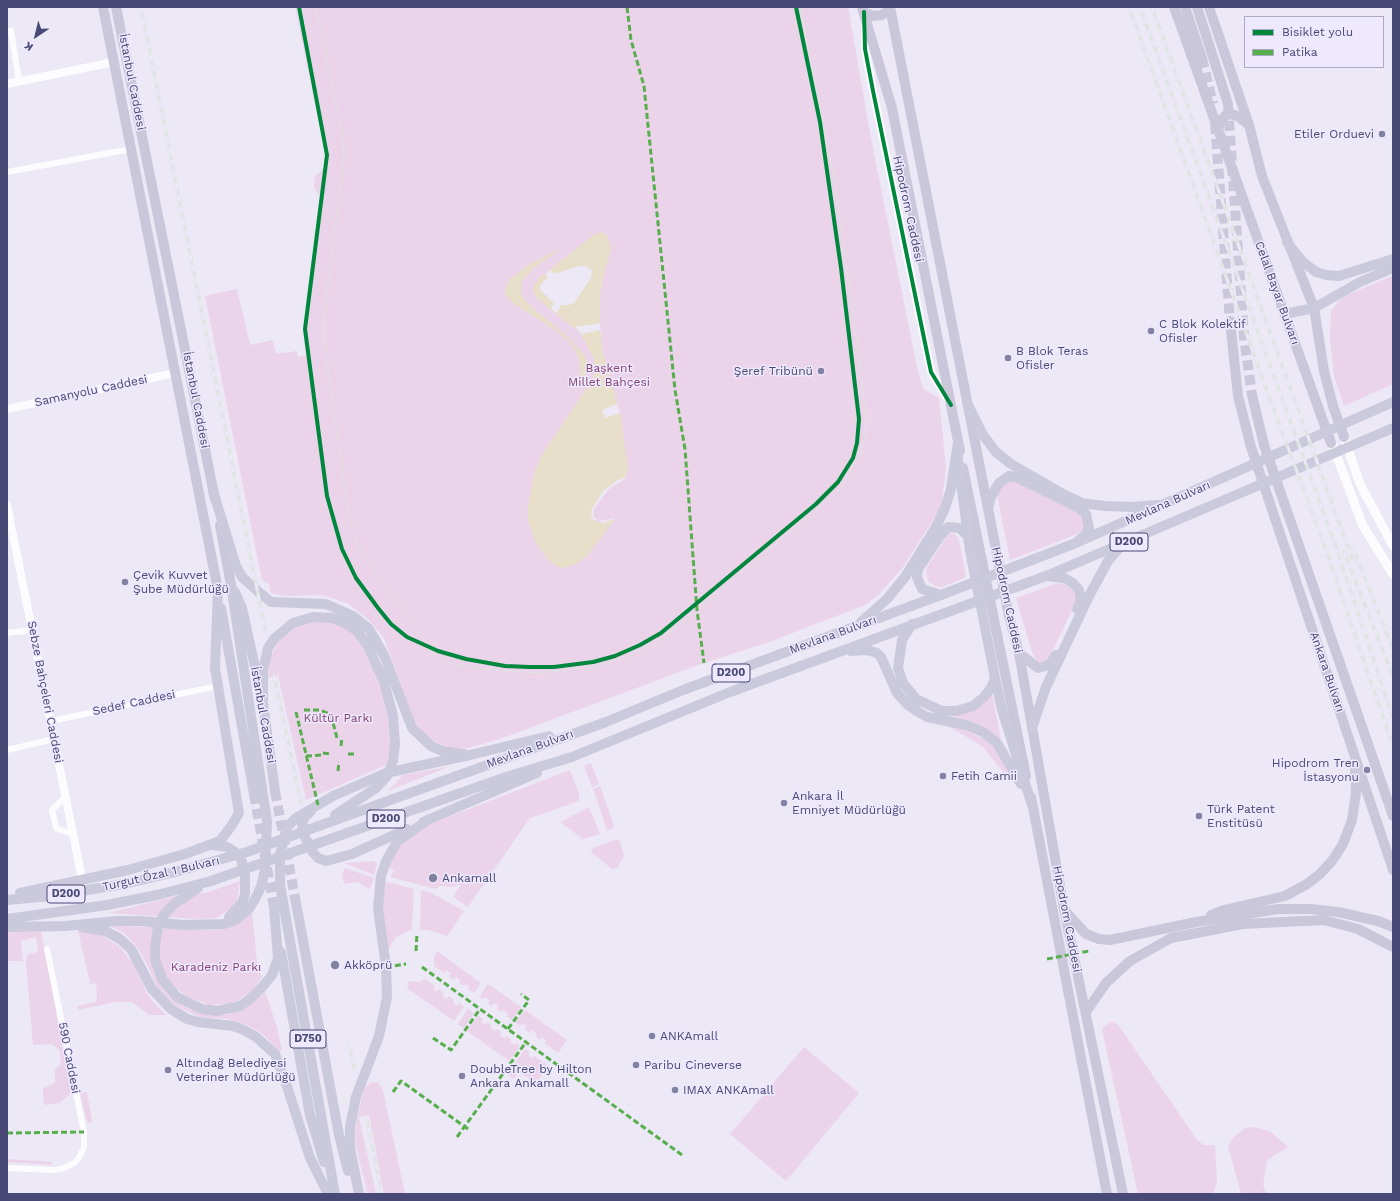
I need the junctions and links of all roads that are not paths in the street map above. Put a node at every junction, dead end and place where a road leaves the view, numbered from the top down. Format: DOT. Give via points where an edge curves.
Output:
graph roads {
  1 [pos="103,7"];
  2 [pos="116,7"];
  3 [pos="1174,7"];
  4 [pos="1185,7"];
  5 [pos="1197,7"];
  6 [pos="1209,7"];
  7 [pos="890,8"];
  8 [pos="863,10"];
  9 [pos="7,32"];
  10 [pos="1202,58"];
  11 [pos="114,62"];
  12 [pos="19,81"];
  13 [pos="7,84"];
  14 [pos="1228,104"];
  15 [pos="1249,125"];
  16 [pos="1218,131"];
  17 [pos="131,149"];
  18 [pos="7,172"];
  19 [pos="1287,242"];
  20 [pos="1393,259"];
  21 [pos="1393,268"];
  22 [pos="1314,308"];
  23 [pos="1285,314"];
  24 [pos="1230,321"];
  25 [pos="175,373"];
  26 [pos="1252,395"];
  27 [pos="967,403"];
  28 [pos="1392,403"];
  29 [pos="950,405"];
  30 [pos="7,409"];
  31 [pos="1393,428"];
  32 [pos="1344,437"];
  33 [pos="958,442"];
  34 [pos="1331,443"];
  35 [pos="957,453"];
  36 [pos="213,491"];
  37 [pos="7,504"];
  38 [pos="1168,504"];
  39 [pos="988,509"];
  40 [pos="8,515"];
  41 [pos="969,537"];
  42 [pos="1076,543"];
  43 [pos="1122,544"];
  44 [pos="1393,546"];
  45 [pos="1393,574"];
  46 [pos="1046,576"];
  47 [pos="231,585"];
  48 [pos="218,590"];
  49 [pos="941,595"];
  50 [pos="912,624"];
  51 [pos="857,627"];
  52 [pos="32,630"];
  53 [pos="7,633"];
  54 [pos="843,651"];
  55 [pos="1019,653"];
  56 [pos="995,678"];
  57 [pos="218,686"];
  58 [pos="263,703"];
  59 [pos="50,721"];
  60 [pos="606,722"];
  61 [pos="1032,728"];
  62 [pos="54,739"];
  63 [pos="7,750"];
  64 [pos="1355,754"];
  65 [pos="470,755"];
  66 [pos="572,757"];
  67 [pos="275,791"];
  68 [pos="254,794"];
  69 [pos="65,797"];
  70 [pos="318,805"];
  71 [pos="1032,805"];
  72 [pos="1393,816"];
  73 [pos="429,819"];
  74 [pos="318,826"];
  75 [pos="72,834"];
  76 [pos="212,845"];
  77 [pos="265,846"];
  78 [pos="266,862"];
  79 [pos="1393,870"];
  80 [pos="82,879"];
  81 [pos="212,881"];
  82 [pos="7,898"];
  83 [pos="296,903"];
  84 [pos="1064,909"];
  85 [pos="7,919"];
  86 [pos="1196,922"];
  87 [pos="66,926"];
  88 [pos="208,926"];
  89 [pos="7,927"];
  90 [pos="1393,927"];
  91 [pos="1393,947"];
  92 [pos="47,949"];
  93 [pos="1086,1012"];
  94 [pos="7,1168"];
  95 [pos="328,1194"];
  96 [pos="334,1194"];
  97 [pos="355,1194"];
  98 [pos="359,1194"];
  99 [pos="1107,1194"];
  100 [pos="1123,1194"];
  1 -- 11 [label="main road, İstanbul Caddesi"];
  2 -- 36 [label="main road, İstanbul Caddesi"];
  3 -- 16 [label="main road, Celal Bayar Bulvarı"];
  4 -- 10 [label="main road"];
  5 -- 14 [label="main road"];
  6 -- 15 [label="main road, Celal Bayar Bulvarı"];
  7 -- 8 [label="main road" via="882,14 873,16"];
  7 -- 27 [label="main road, Hipodrom Caddesi"];
  8 -- 29 [label="main road, Hipodrom Caddesi" via="892,108"];
  8 -- 29 [label="street, Hipodrom Caddesi" via="865,49 931,372"];
  9 -- 12 [label="street" via="11,31"];
  11 -- 12 [label="street"];
  11 -- 17 [label="main road, İstanbul Caddesi"];
  12 -- 13 [label="street"];
  15 -- 16 [label="main road" via="1232,114 1225,116 1220,122"];
  15 -- 19 [label="main road, Celal Bayar Bulvarı" via="1262,176"];
  16 -- 23 [label="main road, Celal Bayar Bulvarı"];
  17 -- 18 [label="street"];
  17 -- 25 [label="main road, İstanbul Caddesi"];
  19 -- 20 [label="highway" via="1304,262 1316,272 1326,275 1339,276"];
  19 -- 22 [label="main road, Celal Bayar Bulvarı"];
  21 -- 22 [label="highway" via="1360,282"];
  22 -- 23 [label="highway"];
  22 -- 32 [label="main road, Celal Bayar Bulvarı" via="1324,370"];
  23 -- 34 [label="main road, Celal Bayar Bulvarı"];
  24 -- 64 [label="main road, Ankara Bulvarı" via="1241,410 1260,474"];
  25 -- 30 [label="street, Samanyolu Caddesi"];
  25 -- 48 [label="main road, İstanbul Caddesi"];
  26 -- 72 [label="main road, Ankara Bulvarı" via="1272,469"];
  27 -- 38 [label="highway" via="983,436 996,452 1011,464 1065,495 1082,503 1105,506"];
  27 -- 39 [label="main road, Hipodrom Caddesi"];
  28 -- 38 [label="highway, Mevlana Bulvarı / D200"];
  29 -- 33 [label="main road, Hipodrom Caddesi"];
  31 -- 43 [label="highway, Mevlana Bulvarı / D200"];
  32 -- 44 [label="main road, Celal Bayar Bulvarı" via="1360,484"];
  33 -- 35 [label="highway"];
  33 -- 71 [label="main road, Hipodrom Caddesi" via="1018,726"];
  34 -- 45 [label="main road, Celal Bayar Bulvarı" via="1363,526"];
  35 -- 41 [label="highway"];
  35 -- 51 [label="highway" via="945,508 936,527 905,577 887,599"];
  36 -- 47 [label="main road, İstanbul Caddesi"];
  36 -- 65 [label="highway" via="236,566 242,577 271,602 326,604 353,616 369,629 384,655 409,722 418,734 431,746 442,751"];
  37 -- 40 [label="street, Sebze Bahçeleri Caddesi"];
  38 -- 42 [label="highway, Mevlana Bulvarı / D200"];
  39 -- 42 [label="highway" via="999,483 1010,476 1016,477 1079,508 1086,514 1089,528"];
  39 -- 55 [label="main road, Hipodrom Caddesi"];
  40 -- 52 [label="street, Sebze Bahçeleri Caddesi"];
  41 -- 49 [label="highway" via="959,528 948,527 918,569 917,577 922,589"];
  41 -- 56 [label="highway"];
  42 -- 49 [label="highway, Mevlana Bulvarı / D200"];
  43 -- 46 [label="highway, Mevlana Bulvarı / D200"];
  43 -- 61 [label="highway" via="1108,561 1092,590 1046,687"];
  46 -- 50 [label="highway, Mevlana Bulvarı / D200"];
  46 -- 55 [label="highway" via="1064,578 1073,583 1079,590 1081,600 1049,665 1038,668"];
  47 -- 58 [label="highway, İstanbul Caddesi" via="242,608"];
  47 -- 88 [label="highway" via="267,821 267,847 261,888 248,909 236,919"];
  48 -- 57 [label="highway" via="215,668"];
  48 -- 68 [label="highway, İstanbul Caddesi"];
  49 -- 51 [label="highway, Mevlana Bulvarı / D200"];
  50 -- 54 [label="highway, Mevlana Bulvarı / D200"];
  50 -- 56 [label="highway" via="902,640 898,668 903,683 916,699 942,711 957,711 973,706 984,697"];
  51 -- 60 [label="highway, Mevlana Bulvarı / D200" via="683,690"];
  52 -- 53 [label="street"];
  52 -- 59 [label="street, Sebze Bahçeleri Caddesi"];
  54 -- 66 [label="highway, Mevlana Bulvarı / D200" via="730,692"];
  54 -- 71 [label="highway" via="867,650 877,653 897,693 908,705 920,713 983,732 997,743"];
  55 -- 61 [label="main road, Hipodrom Caddesi"];
  56 -- 71 [label="highway" via="1002,710"];
  57 -- 59 [label="street, Sedef Caddesi"];
  57 -- 76 [label="highway" via="239,813 228,832"];
  58 -- 67 [label="highway, İstanbul Caddesi"];
  58 -- 74 [label="highway" via="263,671 270,643 288,627 314,616 345,623 362,636 379,669 393,716 393,761 387,776 370,792"];
  59 -- 62 [label="street, Sebze Bahçeleri Caddesi"];
  60 -- 65 [label="highway"];
  60 -- 74 [label="highway, Mevlana Bulvarı / D200"];
  61 -- 84 [label="main road, Hipodrom Caddesi"];
  62 -- 63 [label="street"];
  62 -- 69 [label="street, Sebze Bahçeleri Caddesi"];
  64 -- 79 [label="main road, Ankara Bulvarı"];
  64 -- 86 [label="main road" via="1356,793 1352,820 1342,844 1320,874 1285,896 1224,910"];
  65 -- 70 [label="highway, D750" via="386,773"];
  66 -- 73 [label="highway"];
  66 -- 78 [label="highway, Mevlana Bulvarı / D200" via="506,777"];
  69 -- 75 [label="street, Sebze Bahçeleri Caddesi"];
  69 -- 75 [label="street" via="52,810 56,828"];
  70 -- 73 [label="highway" via="304,818 302,824 312,852 326,861 361,850"];
  70 -- 96 [label="highway, D750" via="296,818 287,827 281,843 279,873"];
  71 -- 99 [label="main road, Hipodrom Caddesi"];
  73 -- 98 [label="highway" via="397,842 381,876 378,908 386,963 387,997 379,1036 356,1097 350,1127 350,1148"];
  74 -- 77 [label="highway, Mevlana Bulvarı / D200"];
  75 -- 80 [label="street, Sebze Bahçeleri Caddesi"];
  76 -- 80 [label="highway" via="128,870"];
  76 -- 88 [label="highway" via="227,847 241,858 246,873 246,885 242,903 235,912"];
  77 -- 82 [label="highway, Turgut Özal 1 Bulvarı / D200" via="124,884 51,896"];
  78 -- 81 [label="highway, Turgut Özal 1 Bulvarı / D200"];
  80 -- 82 [label="highway"];
  81 -- 85 [label="highway, Turgut Özal 1 Bulvarı / D200" via="107,905"];
  81 -- 96 [label="highway" via="174,904 163,916 158,926 155,947 155,960 162,979 177,997 186,1003 209,1010 225,1010 244,1004 258,993 272,975 278,958 274,907 310,1115"];
  83 -- 97 [label="highway" via="339,1135"];
  84 -- 86 [label="main road" via="1086,934 1099,939 1110,940"];
  84 -- 93 [label="main road, Hipodrom Caddesi"];
  86 -- 90 [label="main road" via="1278,909 1311,909 1338,912"];
  87 -- 88 [label="highway" via="108,921"];
  87 -- 89 [label="highway"];
  87 -- 95 [label="highway" via="105,931 120,939 138,959 152,989 176,1012 198,1022 233,1026 244,1030 275,1054 310,1158"];
  91 -- 93 [label="main road" via="1358,929 1324,920 1243,924 1171,938 1130,961 1106,983"];
  92 -- 94 [label="street, 590 Caddesi" via="85,1141 82,1152 74,1164 53,1170"];
  93 -- 100 [label="main road, Hipodrom Caddesi"];
}
